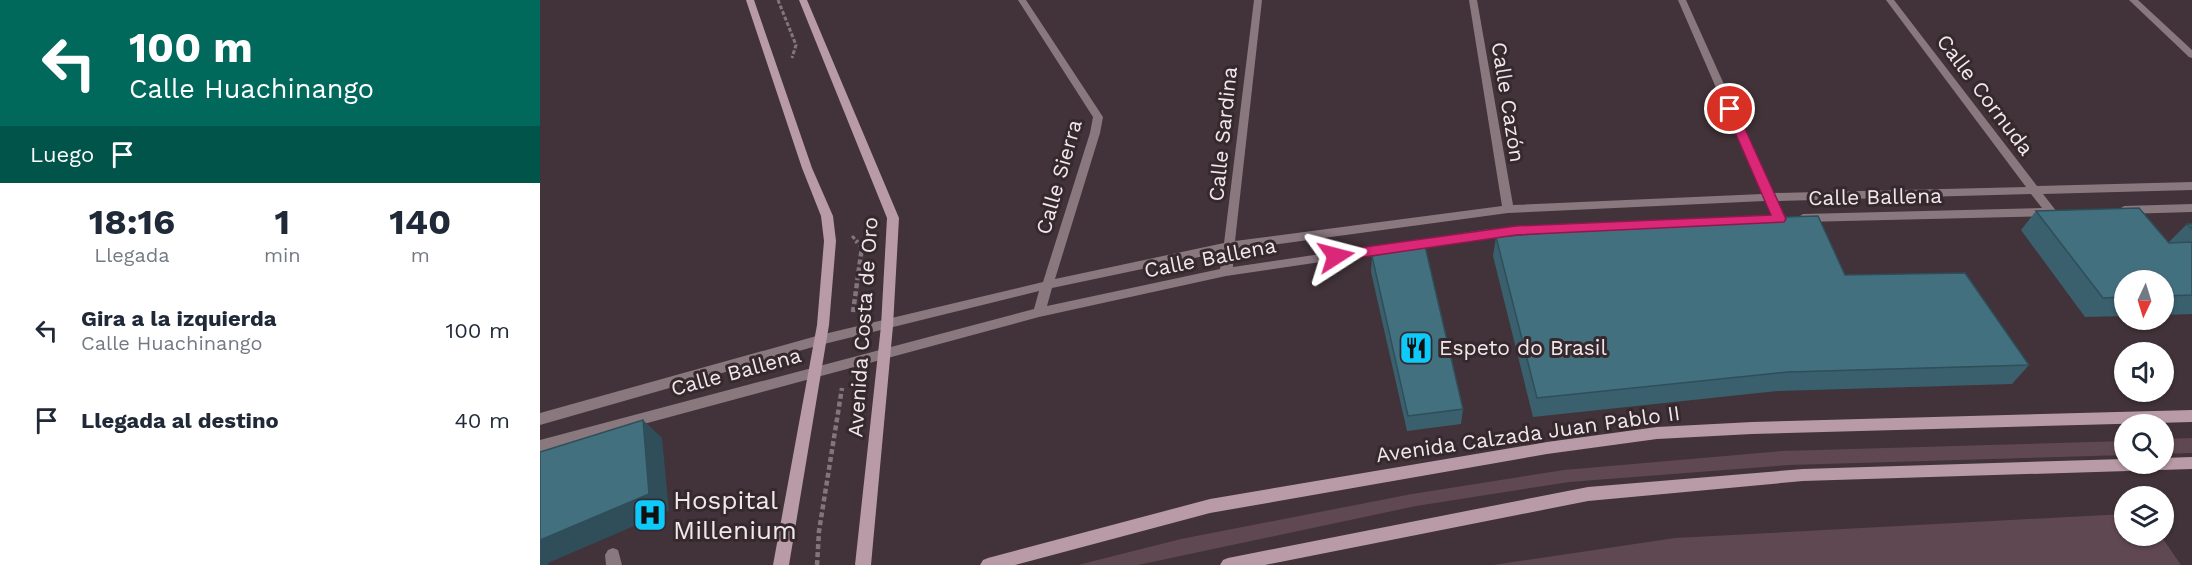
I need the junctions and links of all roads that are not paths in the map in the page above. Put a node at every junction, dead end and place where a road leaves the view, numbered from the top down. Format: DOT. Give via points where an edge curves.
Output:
graph roads {
  1 [pos="750,0"];
  2 [pos="803,0"];
  3 [pos="1022,0"];
  4 [pos="1258,0"];
  5 [pos="1473,0"];
  6 [pos="1682,0"];
  7 [pos="1890,0"];
  8 [pos="2133,0"];
  9 [pos="2192,55"];
  10 [pos="2192,186"];
  11 [pos="2033,189"];
  12 [pos="1768,197"];
  13 [pos="2192,208"];
  14 [pos="1508,209"];
  15 [pos="2110,210"];
  16 [pos="2057,212"];
  17 [pos="1671,223"];
  18 [pos="1231,246"];
  19 [pos="1226,272"];
  20 [pos="1047,285"];
  21 [pos="1039,312"];
  22 [pos="887,326"];
  23 [pos="820,340"];
  24 [pos="884,353"];
  25 [pos="815,370"];
  26 [pos="2192,416"];
  27 [pos="540,419"];
  28 [pos="540,446"];
  29 [pos="2192,463"];
  30 [pos="781,565"];
  31 [pos="863,565"];
  32 [pos="988,565"];
  33 [pos="1228,565"];
  1 -- 23 [label="street, Avenida Costa de Oro" via="827,216 830,241"];
  2 -- 22 [label="street, Avenida Costa de Oro" via="893,218"];
  3 -- 20 [label="street, Calle Sierra" via="1098,117"];
  4 -- 18 [label="street, Calle Sardina"];
  5 -- 14 [label="street, Calle Cazón"];
  6 -- 12 [label="street"];
  7 -- 11 [label="street, Calle Cornuda"];
  8 -- 9 [label="street"];
  10 -- 11 [label="street, Calle Ballena"];
  11 -- 12 [label="street, Calle Ballena"];
  11 -- 16 [label="street, Calle Cornuda"];
  12 -- 14 [label="street, Calle Ballena"];
  12 -- 16 [label="street, Calle Ballena" via="1773,219"];
  13 -- 15 [label="street"];
  14 -- 18 [label="street, Calle Ballena"];
  17 -- 19 [label="street, Calle Ballena" via="1490,233"];
  18 -- 19 [label="street, Calle Sardina"];
  18 -- 20 [label="street, Calle Ballena"];
  19 -- 21 [label="street, Calle Ballena"];
  20 -- 21 [label="street, Calle Sierra"];
  20 -- 22 [label="street, Calle Ballena"];
  21 -- 24 [label="street, Calle Ballena"];
  22 -- 23 [label="street, Calle Ballena"];
  22 -- 24 [label="street, Avenida Costa de Oro"];
  23 -- 25 [label="street, Avenida Costa de Oro"];
  23 -- 27 [label="street, Calle Ballena"];
  24 -- 25 [label="street, Calle Ballena"];
  24 -- 31 [label="street, Avenida Costa de Oro"];
  25 -- 28 [label="street, Calle Ballena"];
  25 -- 30 [label="street, Avenida Costa de Oro"];
  26 -- 32 [label="street, Avenida Calzada Juan Pablo II" via="1657,433 1210,506"];
  29 -- 33 [label="street" via="1803,475 1588,494"];
}
